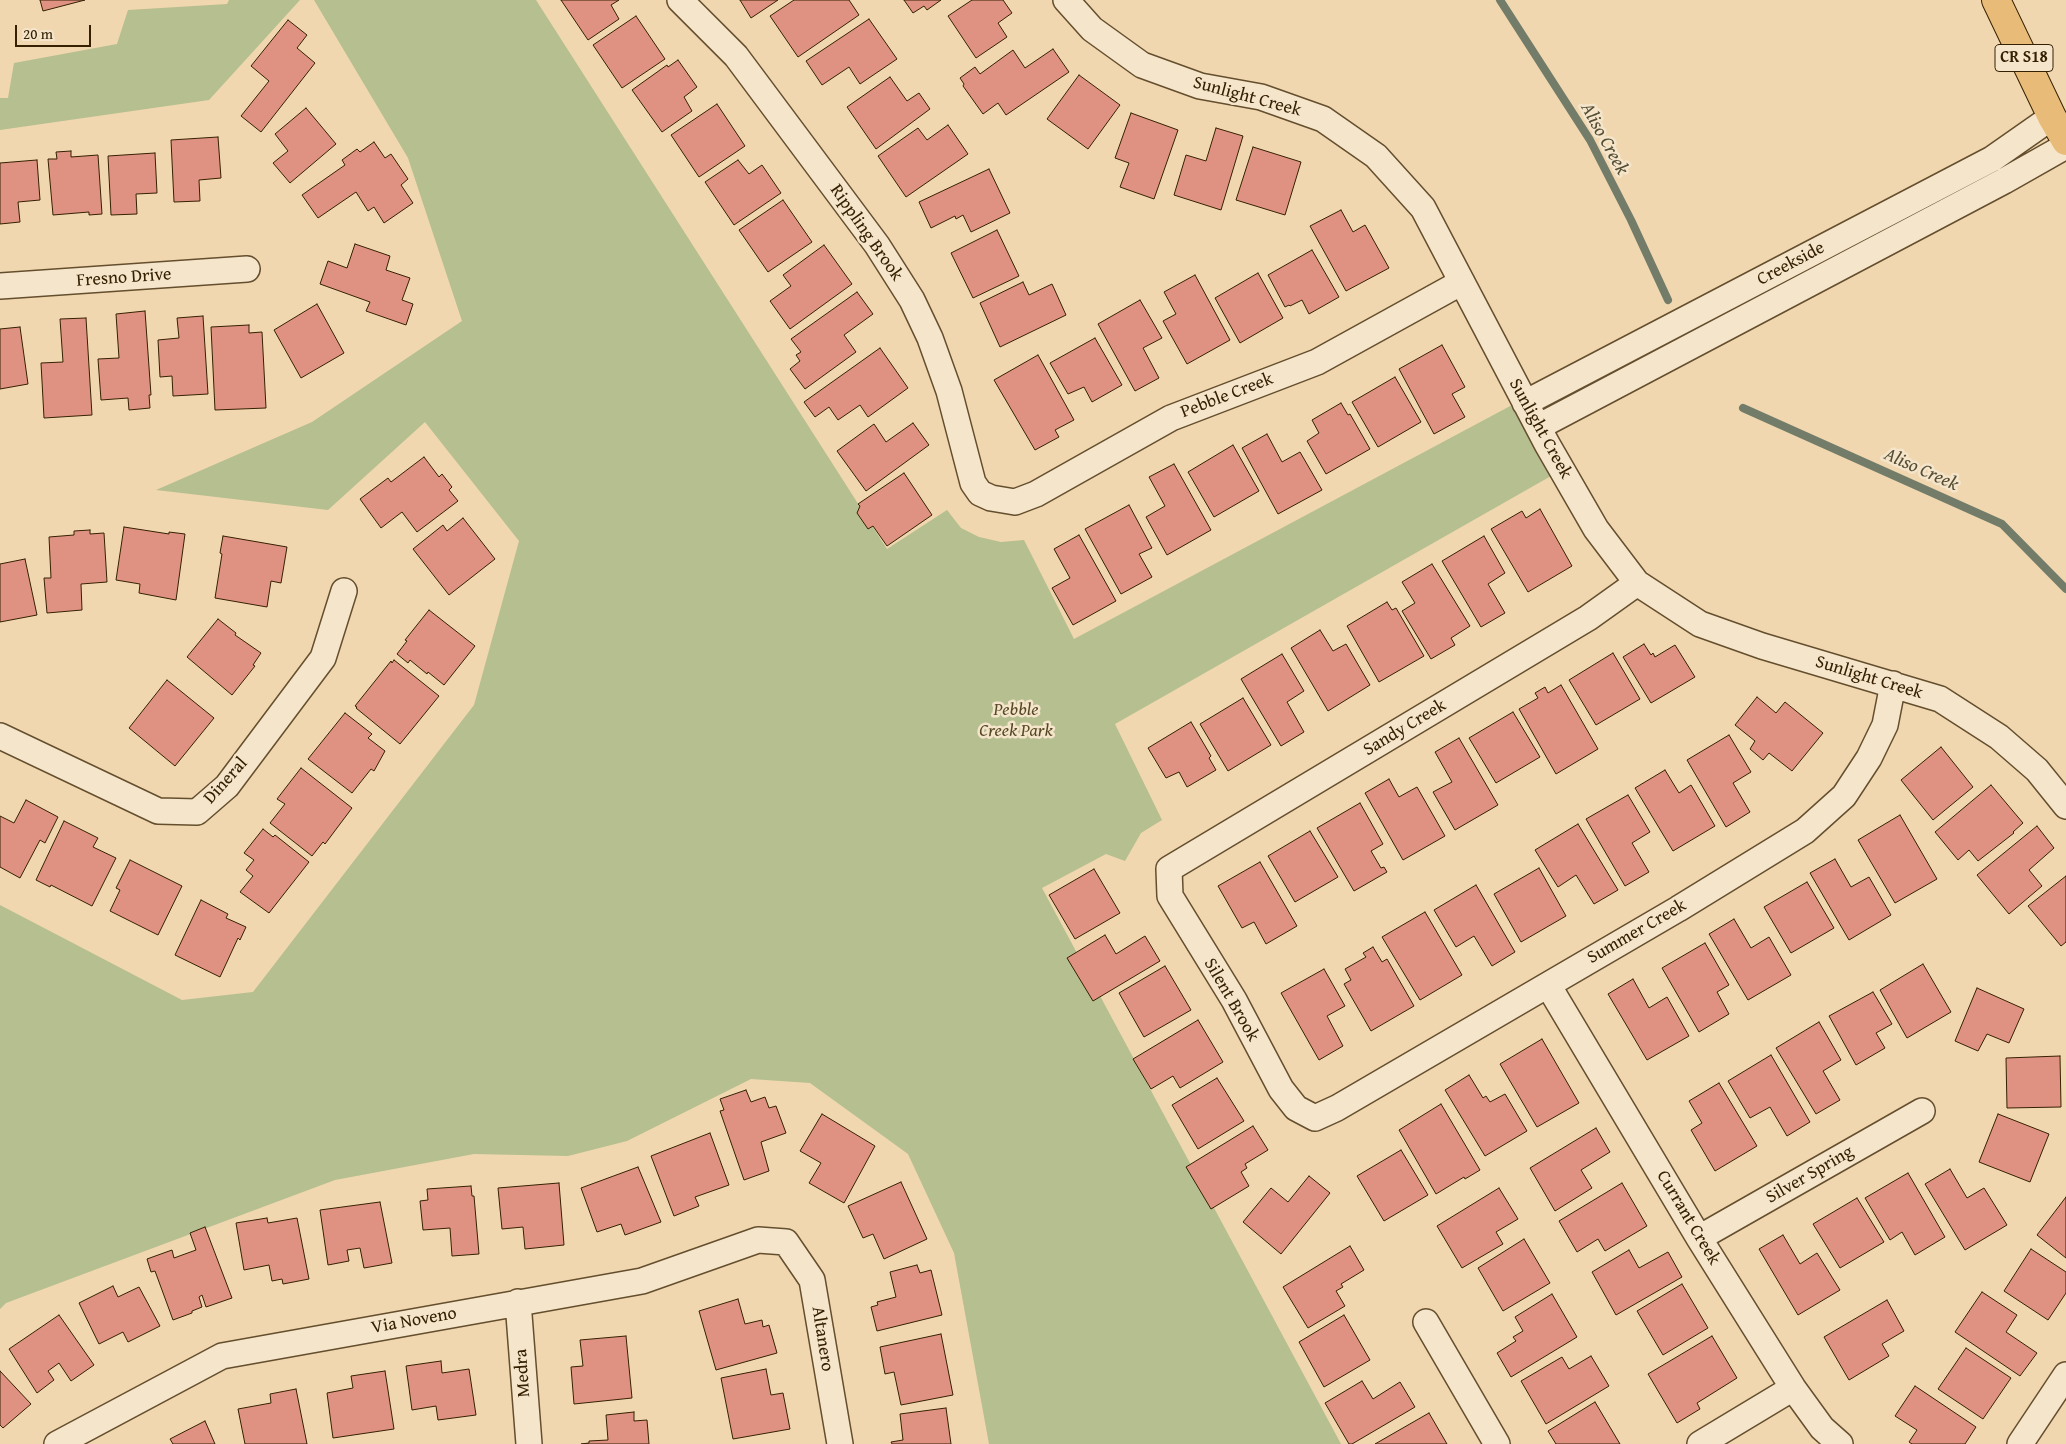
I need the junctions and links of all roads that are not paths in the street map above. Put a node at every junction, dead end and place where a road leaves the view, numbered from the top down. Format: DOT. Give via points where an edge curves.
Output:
graph roads {
  1 [pos="680,0"];
  2 [pos="1066,0"];
  3 [pos="1996,0"];
  4 [pos="2052,117"];
  5 [pos="2066,141"];
  6 [pos="2066,146"];
  7 [pos="247,269"];
  8 [pos="1462,282"];
  9 [pos="0,286"];
  10 [pos="1525,403"];
  11 [pos="1538,427"];
  12 [pos="991,498"];
  13 [pos="1637,582"];
  14 [pos="344,591"];
  15 [pos="1893,684"];
  16 [pos="0,736"];
  17 [pos="2066,806"];
  18 [pos="1169,869"];
  19 [pos="1548,985"];
  20 [pos="1922,1111"];
  21 [pos="1315,1118"];
  22 [pos="1699,1238"];
  23 [pos="786,1242"];
  24 [pos="518,1302"];
  25 [pos="1426,1322"];
  26 [pos="2066,1375"];
  27 [pos="1793,1388"];
  28 [pos="57,1444"];
  29 [pos="529,1444"];
  30 [pos="840,1444"];
  31 [pos="1496,1444"];
  32 [pos="1700,1444"];
  33 [pos="1840,1444"];
  34 [pos="2020,1444"];
  1 -- 12 [label="street, Rippling Brook" via="736,56 877,245 912,300 949,391 973,483 980,493"];
  2 -- 8 [label="street, Sunlight Creek" via="1092,29 1142,65 1200,86 1261,97 1324,119 1376,156 1423,208"];
  3 -- 4 [label="main road, CR S18"];
  4 -- 5 [label="main road, CR S18"];
  4 -- 10 [label="street, Creekside" via="1992,159"];
  6 -- 11 [label="street, Creekside"];
  7 -- 9 [label="street, Fresno Drive"];
  8 -- 10 [label="street, Sunlight Creek"];
  8 -- 12 [label="street, Pebble Creek" via="1317,362 1171,418 1036,494 1015,502"];
  10 -- 11 [label="street, Sunlight Creek"];
  11 -- 13 [label="street, Sunlight Creek" via="1596,529"];
  13 -- 15 [label="street, Sunlight Creek" via="1700,624 1762,646"];
  13 -- 18 [label="street, Sandy Creek" via="1588,618"];
  14 -- 16 [label="street, Dineral" via="323,658 227,786 197,812 158,811"];
  15 -- 17 [label="street, Sunlight Creek" via="1940,699 2000,737 2037,770"];
  15 -- 19 [label="street, Summer Creek" via="1885,725 1869,758 1844,796 1805,831"];
  18 -- 21 [label="street, Silent Brook" via="1170,896 1234,1000 1281,1089 1296,1108"];
  19 -- 21 [label="street, Summer Creek"];
  19 -- 22 [label="street, Currant Creek"];
  20 -- 22 [label="street, Silver Spring"];
  22 -- 27 [label="street, Currant Creek"];
  23 -- 24 [label="street, Via Noveno" via="758,1240 642,1281"];
  23 -- 30 [label="street, Altanero" via="812,1280"];
  24 -- 28 [label="street, Via Noveno" via="222,1356"];
  24 -- 29 [label="street, Medra"];
  25 -- 31 [label="street"];
  26 -- 34 [label="street"];
  27 -- 32 [label="street"];
  27 -- 33 [label="street, Currant Creek" via="1822,1428"];
}
